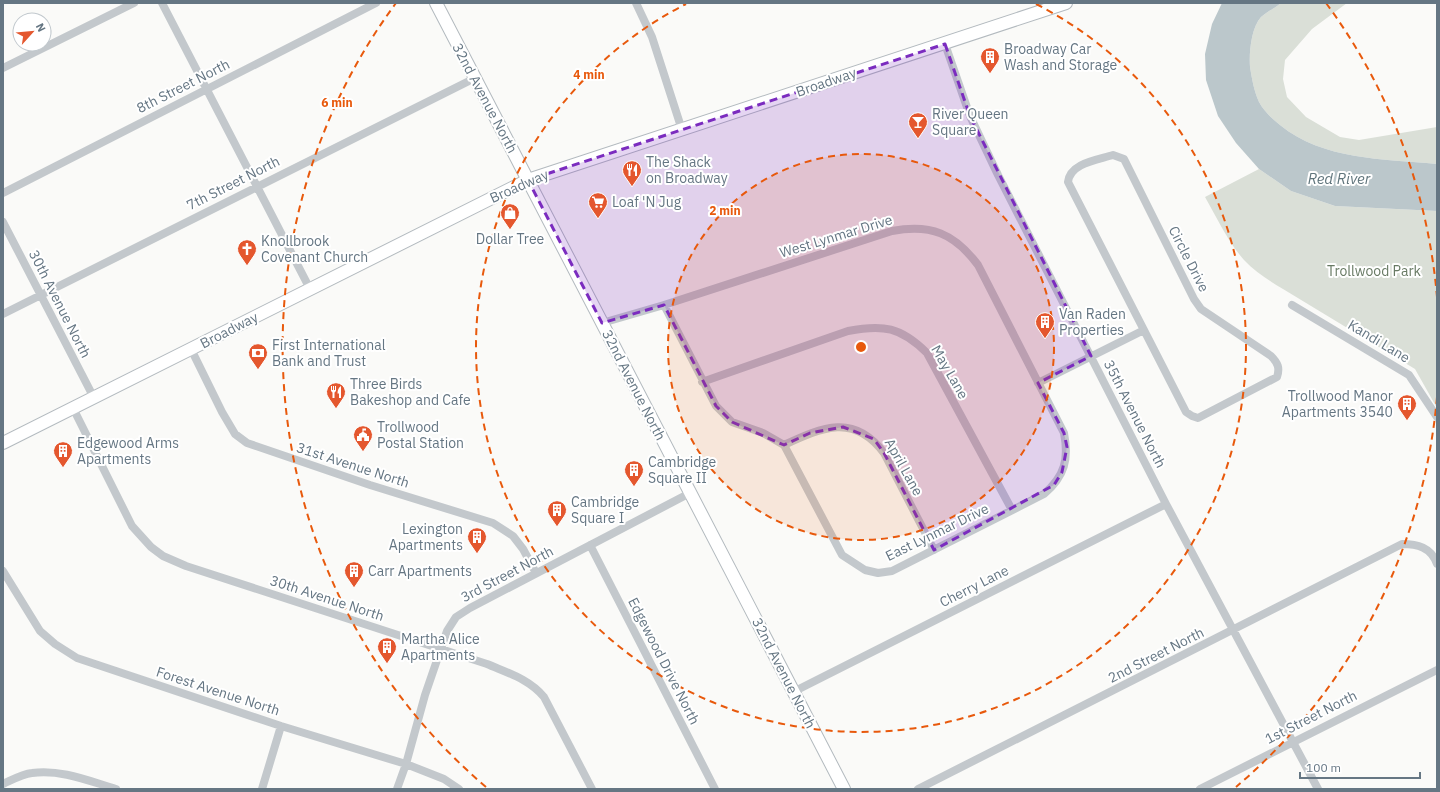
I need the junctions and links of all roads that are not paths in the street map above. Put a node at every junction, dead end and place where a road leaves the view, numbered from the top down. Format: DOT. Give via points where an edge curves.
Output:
graph roads {
  1 [pos="134,3"];
  2 [pos="162,3"];
  3 [pos="376,3"];
  4 [pos="436,3"];
  5 [pos="636,3"];
  6 [pos="1066,3"];
  7 [pos="945,44"];
  8 [pos="3,68"];
  9 [pos="475,78"];
  10 [pos="206,88"];
  11 [pos="682,130"];
  12 [pos="528,180"];
  13 [pos="256,186"];
  14 [pos="3,193"];
  15 [pos="3,222"];
  16 [pos="310,289"];
  17 [pos="41,295"];
  18 [pos="664,305"];
  19 [pos="1292,306"];
  20 [pos="3,314"];
  21 [pos="602,323"];
  22 [pos="1144,330"];
  23 [pos="191,349"];
  24 [pos="1091,356"];
  25 [pos="702,382"];
  26 [pos="1038,383"];
  27 [pos="94,398"];
  28 [pos="73,408"];
  29 [pos="1437,416"];
  30 [pos="3,443"];
  31 [pos="784,445"];
  32 [pos="690,493"];
  33 [pos="1166,504"];
  34 [pos="1012,510"];
  35 [pos="590,545"];
  36 [pos="934,550"];
  37 [pos="1437,564"];
  38 [pos="3,571"];
  39 [pos="536,573"];
  40 [pos="1234,630"];
  41 [pos="441,649"];
  42 [pos="1436,670"];
  43 [pos="794,692"];
  44 [pos="281,726"];
  45 [pos="1293,741"];
  46 [pos="406,764"];
  47 [pos="3,784"];
  48 [pos="116,789"];
  49 [pos="262,789"];
  50 [pos="397,789"];
  51 [pos="459,789"];
  52 [pos="592,789"];
  53 [pos="715,789"];
  54 [pos="844,789"];
  55 [pos="918,789"];
  56 [pos="1200,789"];
  57 [pos="1318,789"];
  1 -- 8 [label="street"];
  2 -- 10 [label="street"];
  3 -- 10 [label="street, 8th Street North"];
  4 -- 9 [label="street, 32nd Avenue North"];
  5 -- 11 [label="street" via="652,37"];
  6 -- 7 [label="street, Broadway"];
  7 -- 11 [label="street, Broadway" via="868,67"];
  7 -- 24 [label="street, 35th Avenue North" via="970,116"];
  9 -- 12 [label="street, 32nd Avenue North"];
  9 -- 13 [label="street, 7th Street North"];
  10 -- 13 [label="street"];
  10 -- 14 [label="street, 8th Street North"];
  11 -- 12 [label="street, Broadway"];
  12 -- 16 [label="street, Broadway"];
  12 -- 21 [label="street, 32nd Avenue North"];
  13 -- 16 [label="street"];
  13 -- 17 [label="street, 7th Street North"];
  15 -- 17 [label="street, 30th Avenue North"];
  16 -- 23 [label="street, Broadway"];
  17 -- 20 [label="street, 7th Street North"];
  17 -- 27 [label="street, 30th Avenue North"];
  18 -- 21 [label="street, West Lynmar Drive"];
  18 -- 25 [label="street"];
  18 -- 26 [label="street, West Lynmar Drive" via="892,231 925,228 941,232 968,252 978,265"];
  19 -- 29 [label="street, Kandi Lane" via="1409,375"];
  21 -- 32 [label="street, 32nd Avenue North"];
  22 -- 22 [label="street, Circle Drive" via="1186,412 1192,416 1198,418 1277,378 1279,370 1272,356 1201,309 1124,159 1113,155 1074,168 1068,174 1068,182"];
  22 -- 24 [label="street"];
  23 -- 27 [label="street, Broadway"];
  23 -- 39 [label="street, 31st Avenue North" via="235,434 247,443 370,486 493,523 512,536 523,549"];
  24 -- 26 [label="street"];
  24 -- 33 [label="street, 35th Avenue North"];
  25 -- 31 [label="street" via="716,406 732,422 763,433"];
  25 -- 34 [label="street, May Lane" via="848,331 891,328 916,342 927,353"];
  26 -- 34 [label="street, East Lynmar Drive" via="1064,432 1066,460 1054,485 1044,494"];
  27 -- 28 [label="street, Broadway"];
  28 -- 30 [label="street, Broadway"];
  28 -- 41 [label="street, 30th Avenue North" via="132,526 163,556 186,566"];
  31 -- 36 [label="street, April Lane" via="810,433 843,427 860,431 874,439 884,453"];
  31 -- 36 [label="street, East Lynmar Drive" via="842,555 865,570 878,573 892,571"];
  32 -- 35 [label="street, 3rd Street North"];
  32 -- 43 [label="street, 32nd Avenue North"];
  33 -- 40 [label="street, 35th Avenue North"];
  33 -- 43 [label="street, Cherry Lane"];
  34 -- 36 [label="street, East Lynmar Drive"];
  35 -- 39 [label="street, 3rd Street North"];
  35 -- 53 [label="street, Edgewood Drive North"];
  37 -- 40 [label="street, 2nd Street North" via="1426,548 1415,544 1396,547"];
  38 -- 44 [label="street, Forest Avenue North" via="40,631 77,658"];
  39 -- 41 [label="street, 3rd Street North" via="456,617 447,631"];
  40 -- 45 [label="street, 35th Avenue North"];
  40 -- 55 [label="street, 2nd Street North"];
  41 -- 46 [label="street, 3rd Street North"];
  41 -- 52 [label="street, 30th Avenue North" via="514,676 536,688 554,714"];
  42 -- 45 [label="street, 1st Street North"];
  43 -- 54 [label="street, 32nd Avenue North"];
  44 -- 46 [label="street, Forest Avenue North"];
  44 -- 49 [label="street"];
  45 -- 56 [label="street, 1st Street North"];
  45 -- 57 [label="street, 35th Avenue North"];
  46 -- 50 [label="street, 3rd Street North"];
  46 -- 51 [label="street, Forest Avenue North" via="444,779"];
  47 -- 48 [label="street" via="30,773 49,772 79,777"];
}
